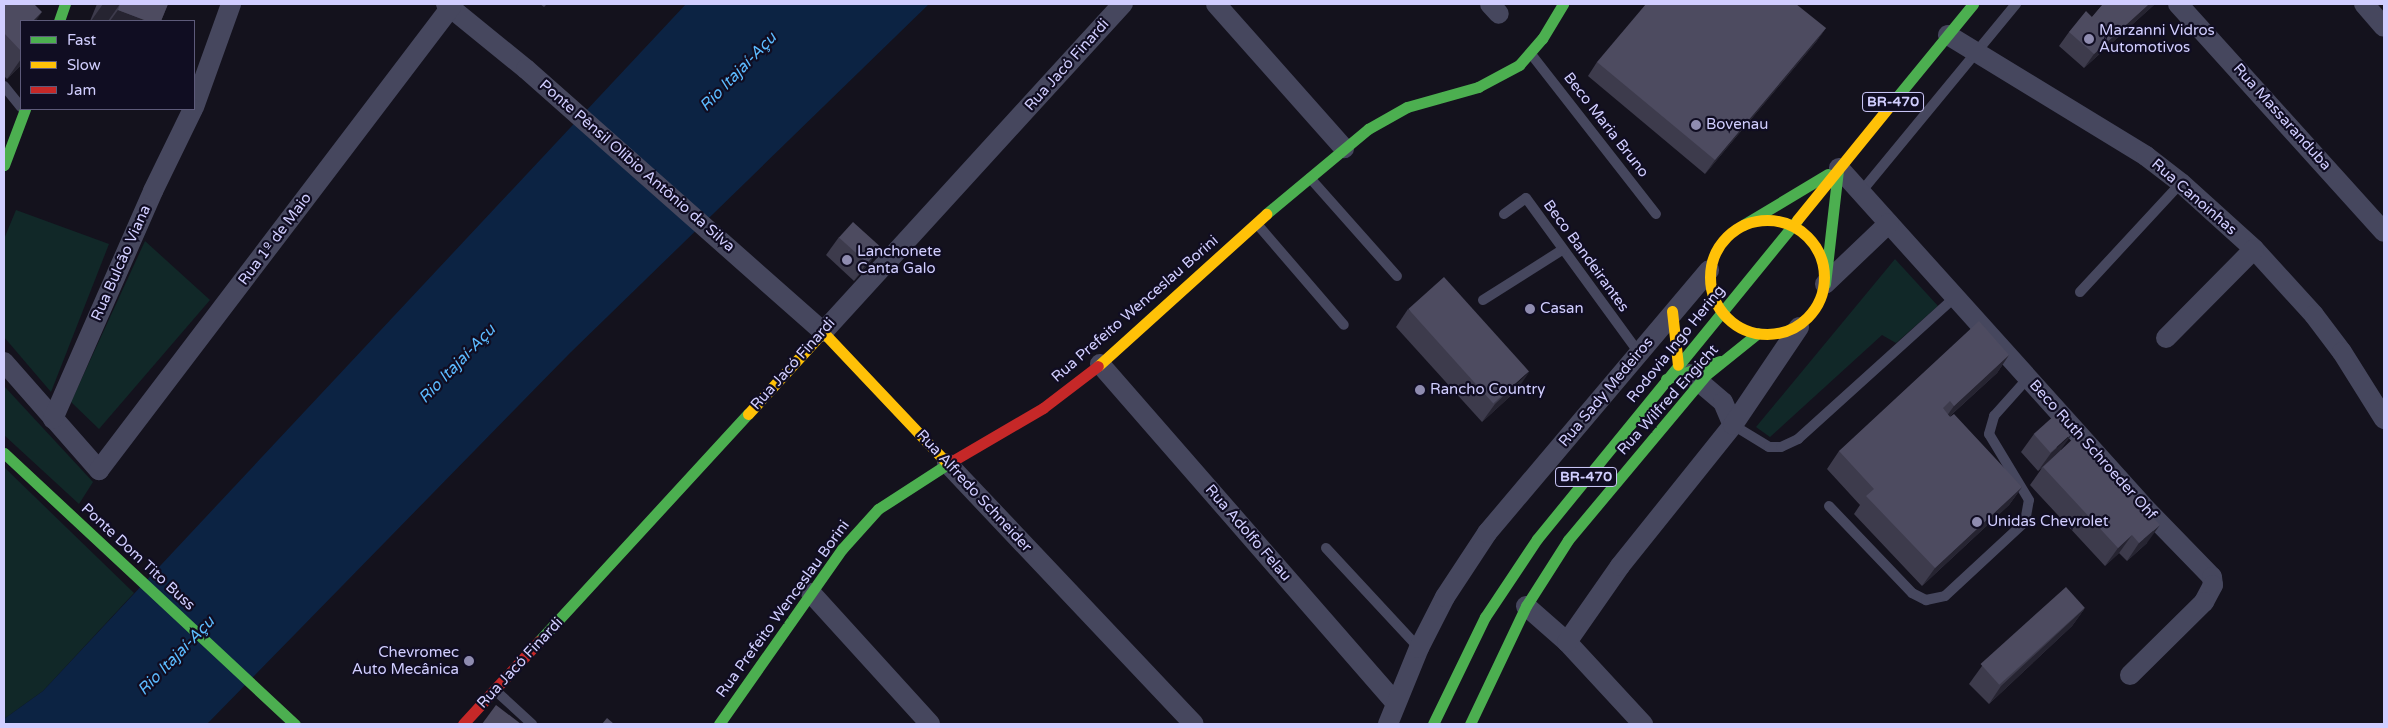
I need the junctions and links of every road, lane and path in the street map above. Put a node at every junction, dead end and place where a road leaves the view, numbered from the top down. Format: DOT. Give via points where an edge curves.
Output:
graph roads {
  1 [pos="66,4"];
  2 [pos="231,4"];
  3 [pos="1123,4"];
  4 [pos="1216,4"];
  5 [pos="1563,4"];
  6 [pos="1973,4"];
  7 [pos="2016,4"];
  8 [pos="2178,4"];
  9 [pos="2364,4"];
  10 [pos="448,6"];
  11 [pos="59,20"];
  12 [pos="2384,27"];
  13 [pos="1948,35"];
  14 [pos="1976,52"];
  15 [pos="1530,54"];
  16 [pos="4,86"];
  17 [pos="195,103"];
  18 [pos="20,105"];
  19 [pos="23,110"];
  20 [pos="192,110"];
  21 [pos="1344,148"];
  22 [pos="4,165"];
  23 [pos="1839,168"];
  24 [pos="1310,177"];
  25 [pos="2181,183"];
  26 [pos="1861,192"];
  27 [pos="1504,214"];
  28 [pos="1656,214"];
  29 [pos="1256,223"];
  30 [pos="1889,223"];
  31 [pos="1743,225"];
  32 [pos="1792,226"];
  33 [pos="2384,232"];
  34 [pos="2254,249"];
  35 [pos="1562,250"];
  36 [pos="748,264"];
  37 [pos="1709,270"];
  38 [pos="1397,276"];
  39 [pos="1825,284"];
  40 [pos="2080,292"];
  41 [pos="1955,297"];
  42 [pos="1483,300"];
  43 [pos="1672,311"];
  44 [pos="1720,313"];
  45 [pos="1344,325"];
  46 [pos="1799,327"];
  47 [pos="823,332"];
  48 [pos="1758,333"];
  49 [pos="2166,338"];
  50 [pos="1639,353"];
  51 [pos="1720,361"];
  52 [pos="4,362"];
  53 [pos="1100,364"];
  54 [pos="1688,373"];
  55 [pos="2028,378"];
  56 [pos="53,419"];
  57 [pos="2384,420"];
  58 [pos="1733,425"];
  59 [pos="4,453"];
  60 [pos="947,463"];
  61 [pos="1829,506"];
  62 [pos="1326,548"];
  63 [pos="811,593"];
  64 [pos="1526,606"];
  65 [pos="1567,642"];
  66 [pos="1419,648"];
  67 [pos="2130,675"];
  68 [pos="495,690"];
  69 [pos="1396,702"];
  70 [pos="293,723"];
  71 [pos="464,724"];
  72 [pos="532,724"];
  73 [pos="719,724"];
  74 [pos="930,724"];
  75 [pos="1194,724"];
  76 [pos="1388,724"];
  77 [pos="1433,724"];
  78 [pos="1470,724"];
  79 [pos="1643,724"];
  1 -- 11 [label="main road"];
  2 -- 17 [label="street, Rua Bulcão Viana"];
  3 -- 47 [label="street, Rua Jacó Finardi"];
  4 -- 21 [label="street"];
  5 -- 15 [label="main road, Rua Prefeito Wenceslau Borini"];
  6 -- 13 [label="main road, Rodovia Ingo Hering / BR-470"];
  7 -- 14 [label="lane"];
  8 -- 33 [label="street, Rua Massaranduba"];
  9 -- 12 [label="street"];
  10 -- 36 [label="street, Ponte Pênsil Olíbio Antônio da Silva" via="526,69"];
  10 -- 56 [label="street, Rua 1º de Maio" via="99,470"];
  13 -- 14 [label="street, Rua Canoinhas"];
  13 -- 23 [label="main road, Rodovia Ingo Hering / BR-470"];
  14 -- 25 [label="street, Rua Canoinhas" via="2146,156"];
  14 -- 26 [label="lane"];
  15 -- 21 [label="main road, Rua Prefeito Wenceslau Borini" via="1495,80 1407,107"];
  15 -- 28 [label="lane, Beco Maria Bruno"];
  16 -- 18 [label="lane"];
  19 -- 22 [label="main road"];
  20 -- 56 [label="street, Rua Bulcão Viana"];
  21 -- 24 [label="main road, Rua Prefeito Wenceslau Borini"];
  23 -- 26 [label="street, Beco Ruth Schroeder Ohf"];
  23 -- 31 [label="main road" via="1797,190"];
  23 -- 32 [label="main road, Rodovia Ingo Hering / BR-470"];
  23 -- 39 [label="main road" via="1830,219"];
  24 -- 29 [label="main road, Rua Prefeito Wenceslau Borini"];
  24 -- 38 [label="lane"];
  25 -- 34 [label="street, Rua Canoinhas"];
  25 -- 40 [label="lane"];
  26 -- 30 [label="street, Beco Ruth Schroeder Ohf"];
  27 -- 35 [label="lane, Beco Bandeirantes" via="1526,198"];
  29 -- 45 [label="lane"];
  29 -- 53 [label="main road, Rua Prefeito Wenceslau Borini"];
  30 -- 39 [label="street"];
  30 -- 41 [label="street, Beco Ruth Schroeder Ohf"];
  31 -- 32 [label="main road" via="1767,220"];
  31 -- 37 [label="main road" via="1721,243"];
  32 -- 39 [label="main road" via="1811,240 1823,260"];
  32 -- 44 [label="main road, Rodovia Ingo Hering / BR-470"];
  34 -- 49 [label="street"];
  34 -- 57 [label="street, Rua Canoinhas" via="2336,344"];
  35 -- 42 [label="lane"];
  35 -- 50 [label="lane, Beco Bandeirantes"];
  36 -- 47 [label="street, Rua Alfredo Schneider"];
  37 -- 43 [label="street, Rua Sady Medeiros"];
  37 -- 44 [label="main road" via="1710,292"];
  39 -- 46 [label="main road" via="1817,309"];
  41 -- 55 [label="street, Beco Ruth Schroeder Ohf"];
  41 -- 58 [label="lane" via="1798,439 1781,447 1769,447"];
  43 -- 50 [label="street, Rua Sady Medeiros"];
  43 -- 54 [label="main road"];
  44 -- 48 [label="main road" via="1735,324"];
  44 -- 54 [label="main road, Rodovia Ingo Hering / BR-470"];
  46 -- 48 [label="main road"];
  46 -- 58 [label="street"];
  47 -- 60 [label="main road, Rua Alfredo Schneider"];
  47 -- 68 [label="main road, Rua Jacó Finardi"];
  48 -- 51 [label="main road, Rua Wilfred Engicht"];
  50 -- 66 [label="street, Rua Sady Medeiros" via="1487,533 1445,597"];
  51 -- 54 [label="main road"];
  51 -- 54 [label="main road, Rua Wilfred Engicht"];
  52 -- 56 [label="street"];
  53 -- 60 [label="main road, Rua Prefeito Wenceslau Borini" via="1035,413"];
  53 -- 69 [label="street, Rua Adolfo Felau"];
  54 -- 58 [label="street" via="1723,402"];
  54 -- 64 [label="main road, Rua Wilfred Engicht" via="1568,540"];
  54 -- 77 [label="main road, Rodovia Ingo Hering / BR-470" via="1666,379 1572,494 1510,578 1462,661"];
  55 -- 61 [label="lane" via="1994,416 1990,434 2029,500 2025,522 1945,596 1926,600 1912,593"];
  55 -- 67 [label="street, Beco Ruth Schroeder Ohf" via="2142,505 2212,577 2210,594 2204,602"];
  58 -- 65 [label="street" via="1620,566"];
  59 -- 70 [label="main road, Ponte Dom Tito Buss"];
  60 -- 63 [label="main road, Rua Prefeito Wenceslau Borini" via="878,509 842,549"];
  60 -- 75 [label="street, Rua Alfredo Schneider"];
  62 -- 66 [label="lane"];
  63 -- 73 [label="main road, Rua Prefeito Wenceslau Borini"];
  63 -- 74 [label="street"];
  64 -- 65 [label="street"];
  64 -- 78 [label="main road, Rua Wilfred Engicht"];
  65 -- 79 [label="street"];
  66 -- 69 [label="street, Rua Sady Medeiros"];
  68 -- 71 [label="main road, Rua Jacó Finardi"];
  68 -- 72 [label="lane"];
  69 -- 76 [label="street, Rua Sady Medeiros"];
}
